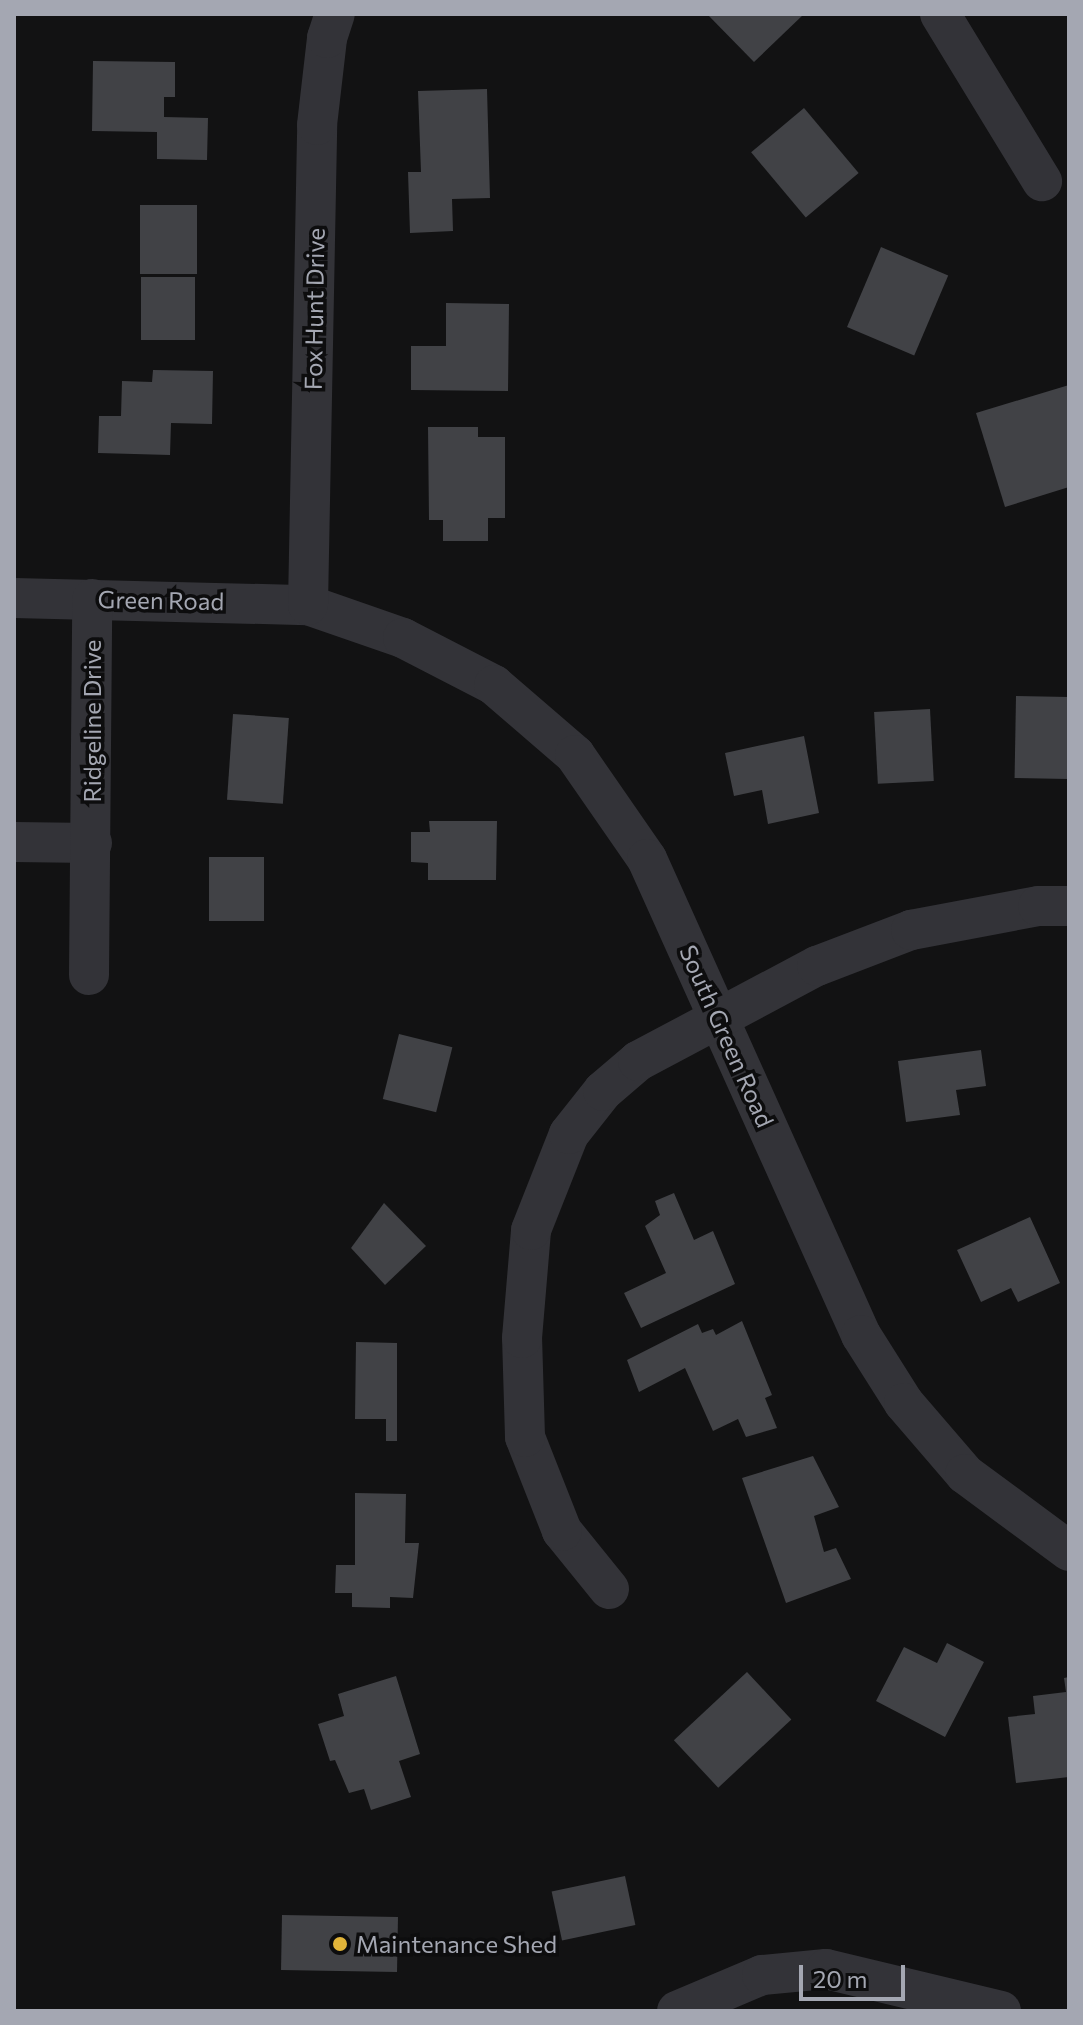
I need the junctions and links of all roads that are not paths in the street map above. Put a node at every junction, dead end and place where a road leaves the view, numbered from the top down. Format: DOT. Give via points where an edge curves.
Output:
graph roads {
  1 [pos="335,14"];
  2 [pos="940,14"];
  3 [pos="1042,181"];
  4 [pos="14,598"];
  5 [pos="92,599"];
  6 [pos="308,605"];
  7 [pos="14,842"];
  8 [pos="92,843"];
  9 [pos="1069,906"];
  10 [pos="89,975"];
  11 [pos="717,1015"];
  12 [pos="1069,1551"];
  13 [pos="609,1589"];
  14 [pos="677,2011"];
  15 [pos="1001,2011"];
  1 -- 6 [label="street, Fox Hunt Drive" via="327,38 317,125"];
  2 -- 3 [label="street"];
  4 -- 5 [label="street, Green Road"];
  5 -- 6 [label="street, Green Road"];
  5 -- 8 [label="street, Ridgeline Drive"];
  6 -- 11 [label="street, South Green Road" via="403,638 494,685 575,755 647,859"];
  7 -- 8 [label="street"];
  8 -- 10 [label="street, Ridgeline Drive"];
  9 -- 11 [label="street" via="1038,906 911,930 817,966"];
  11 -- 12 [label="street, South Green Road" via="861,1335 904,1403 965,1474"];
  11 -- 13 [label="street" via="638,1061 603,1091 569,1134 531,1230 522,1338 525,1437 562,1531"];
  14 -- 15 [label="street" via="762,1975 826,1969"];
}
